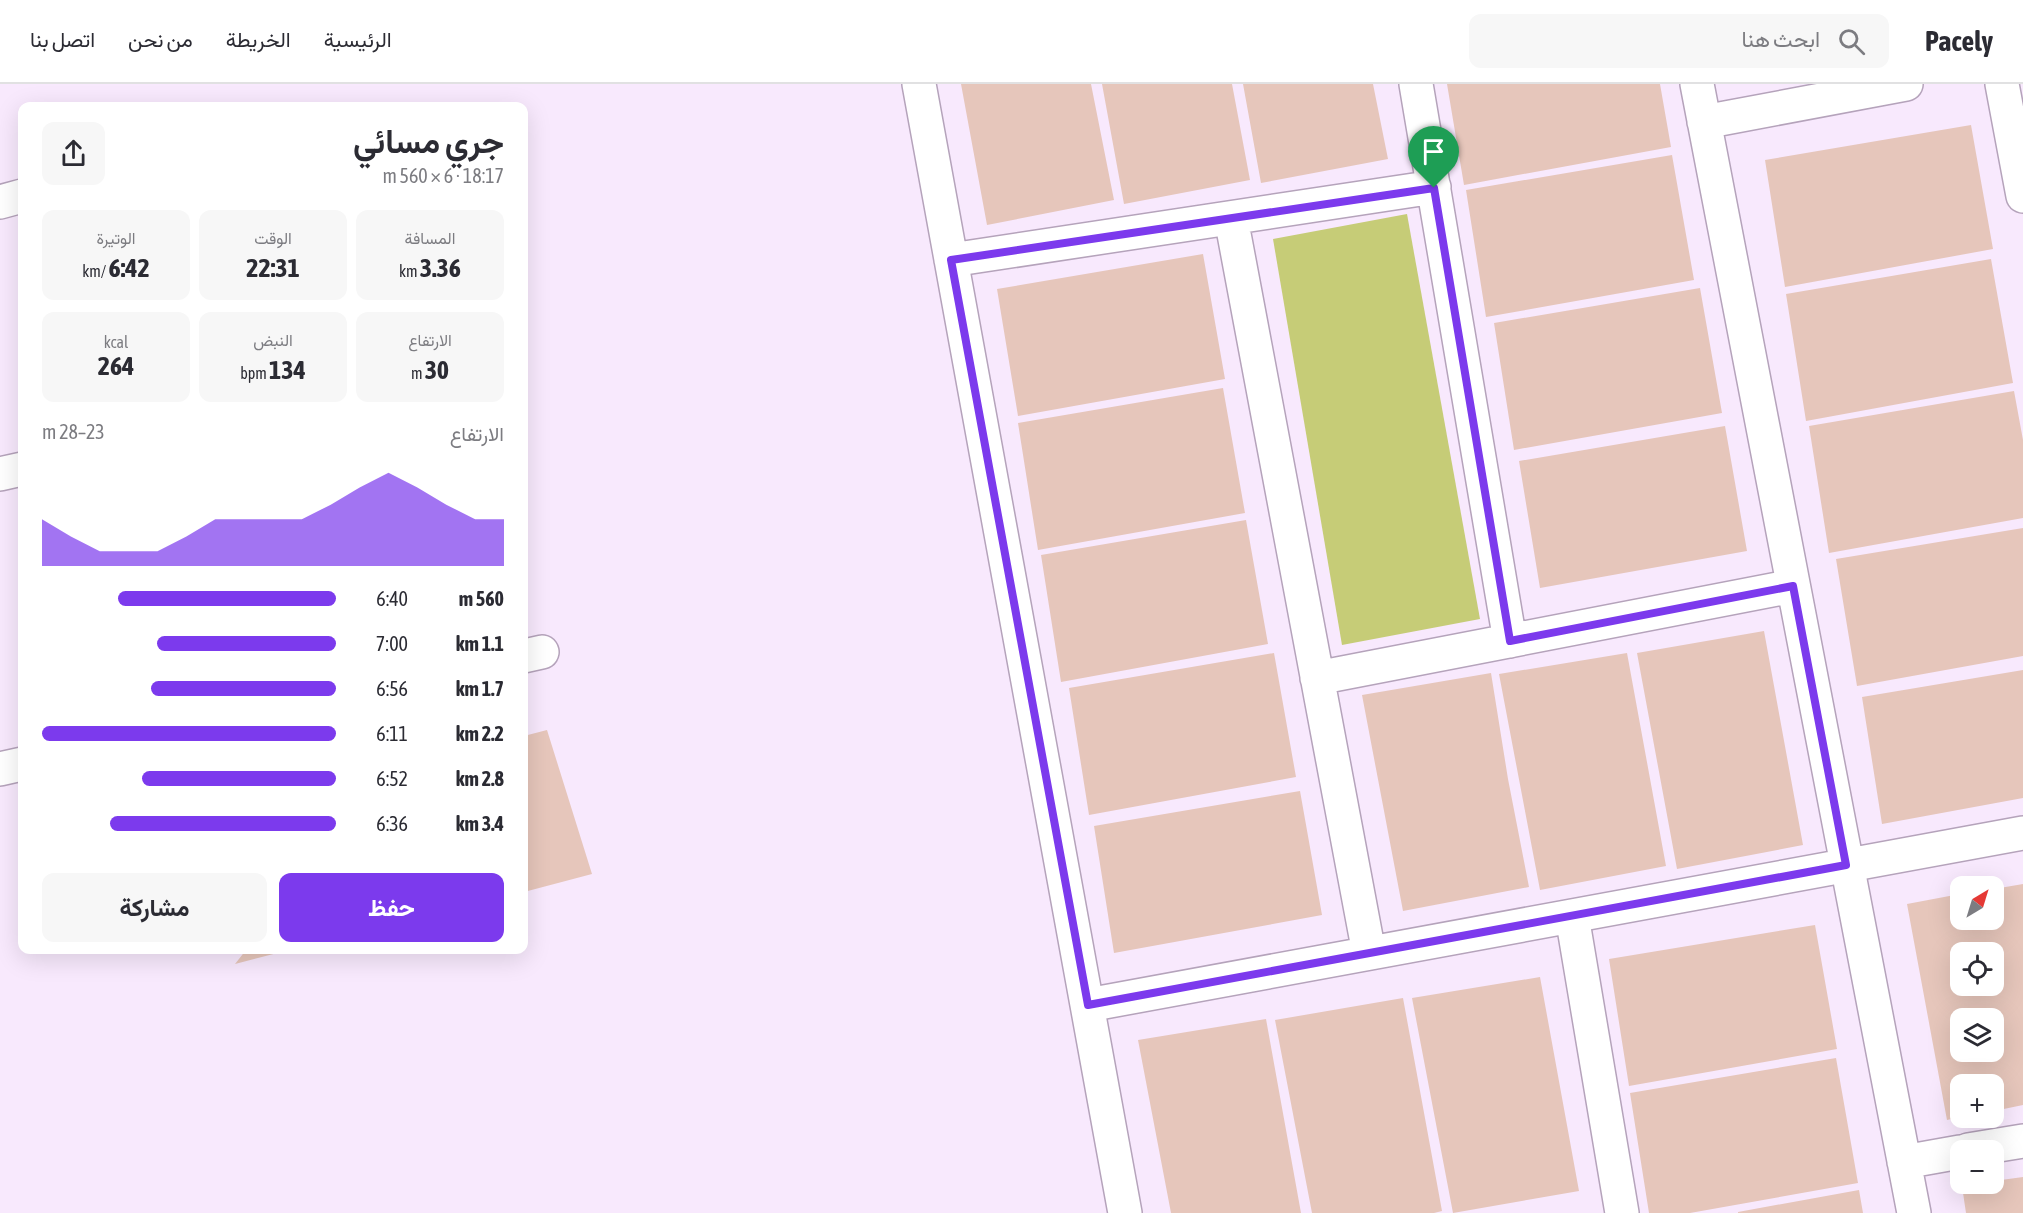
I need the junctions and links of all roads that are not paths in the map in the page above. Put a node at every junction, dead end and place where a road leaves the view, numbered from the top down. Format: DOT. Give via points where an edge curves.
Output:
graph roads {
  1 [pos="919,84"];
  2 [pos="1416,84"];
  3 [pos="1697,84"];
  4 [pos="1906,84"];
  5 [pos="2002,84"];
  6 [pos="1704,122"];
  7 [pos="1434,188"];
  8 [pos="2023,196"];
  9 [pos="18,197"];
  10 [pos="0,202"];
  11 [pos="1231,218"];
  12 [pos="951,260"];
  13 [pos="18,470"];
  14 [pos="0,474"];
  15 [pos="1793,586"];
  16 [pos="1510,641"];
  17 [pos="1317,678"];
  18 [pos="18,765"];
  19 [pos="0,769"];
  20 [pos="2023,833"];
  21 [pos="1846,865"];
  22 [pos="1572,916"];
  23 [pos="1369,953"];
  24 [pos="1088,1005"];
  25 [pos="2023,1141"];
  26 [pos="2004,1144"];
  27 [pos="1950,1154"];
  28 [pos="1904,1162"];
  29 [pos="1125,1213"];
  30 [pos="1622,1213"];
  31 [pos="1914,1213"];
  1 -- 12 [label="street"];
  2 -- 7 [label="street"];
  3 -- 6 [label="street"];
  4 -- 6 [label="street"];
  5 -- 8 [label="street"];
  6 -- 15 [label="street"];
  7 -- 11 [label="street"];
  7 -- 16 [label="street"];
  9 -- 10 [label="street"];
  11 -- 12 [label="street"];
  11 -- 17 [label="street"];
  12 -- 24 [label="street"];
  13 -- 14 [label="street"];
  15 -- 16 [label="street"];
  15 -- 21 [label="street"];
  16 -- 17 [label="street"];
  17 -- 23 [label="street"];
  18 -- 19 [label="street"];
  20 -- 21 [label="street"];
  21 -- 22 [label="street"];
  21 -- 28 [label="street"];
  22 -- 23 [label="street"];
  22 -- 30 [label="street"];
  23 -- 24 [label="street"];
  24 -- 29 [label="street"];
  25 -- 26 [label="street"];
  27 -- 28 [label="street"];
  28 -- 31 [label="street"];
}
